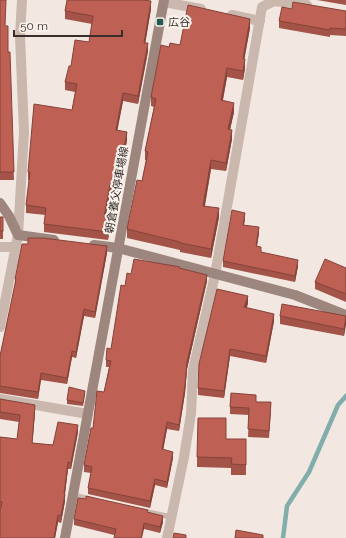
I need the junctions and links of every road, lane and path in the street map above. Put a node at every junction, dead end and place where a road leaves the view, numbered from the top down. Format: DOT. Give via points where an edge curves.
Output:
graph roads {
  1 [pos="22,0"];
  2 [pos="164,1"];
  3 [pos="316,7"];
  4 [pos="208,11"];
  5 [pos="223,14"];
  6 [pos="260,21"];
  7 [pos="0,203"];
  8 [pos="18,235"];
  9 [pos="64,241"];
  10 [pos="87,244"];
  11 [pos="0,247"];
  12 [pos="15,247"];
  13 [pos="118,248"];
  14 [pos="215,275"];
  15 [pos="346,315"];
  16 [pos="0,327"];
  17 [pos="0,399"];
  18 [pos="88,414"];
  19 [pos="73,495"];
  20 [pos="96,500"];
  21 [pos="134,509"];
  22 [pos="172,517"];
  23 [pos="65,538"];
  24 [pos="167,538"];
  1 -- 8 [label="street" via="20,36 24,132"];
  2 -- 4 [label="street"];
  2 -- 13 [label="street, 朝倉養父停車場線"];
  3 -- 6 [label="street" via="274,1 262,7"];
  5 -- 6 [label="street"];
  6 -- 14 [label="street"];
  7 -- 8 [label="street"];
  8 -- 9 [label="street"];
  8 -- 12 [label="street"];
  10 -- 13 [label="street, 朝倉養父停車場線"];
  11 -- 12 [label="street"];
  12 -- 16 [label="street"];
  13 -- 14 [label="street"];
  13 -- 18 [label="street"];
  14 -- 15 [label="street" via="295,295"];
  14 -- 22 [label="street" via="193,370 191,414"];
  17 -- 18 [label="street"];
  18 -- 19 [label="street"];
  19 -- 20 [label="lane"];
  19 -- 23 [label="street"];
  21 -- 22 [label="lane"];
  22 -- 24 [label="street"];
}
